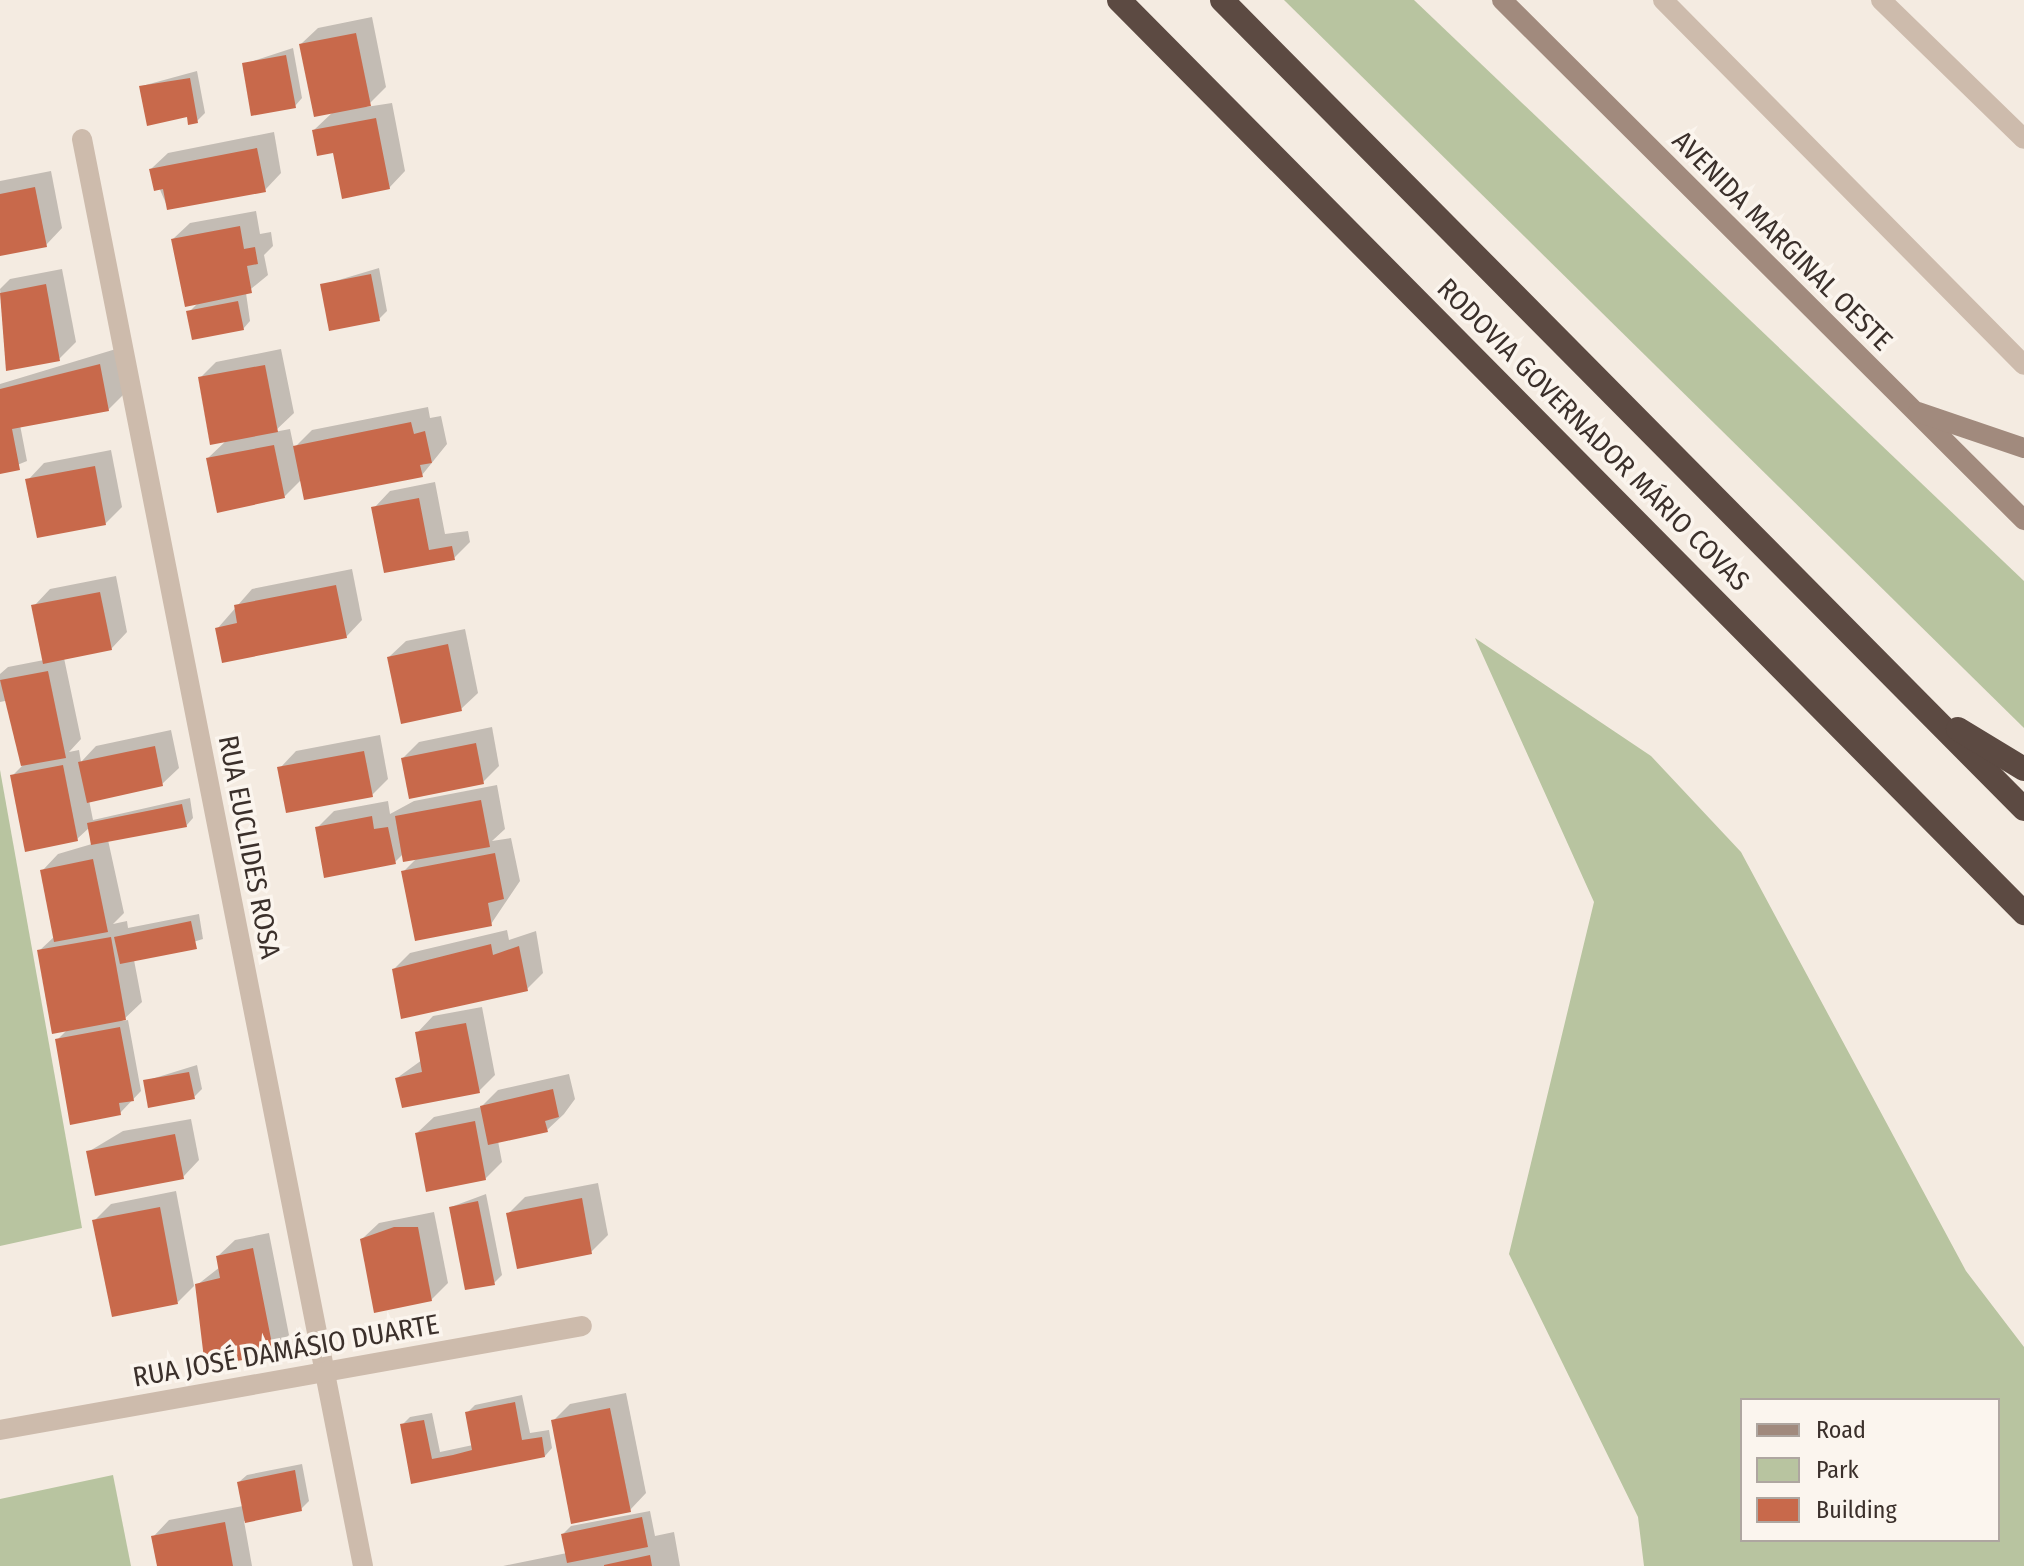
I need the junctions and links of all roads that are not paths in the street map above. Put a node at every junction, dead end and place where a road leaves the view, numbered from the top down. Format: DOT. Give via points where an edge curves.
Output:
graph roads {
  1 [pos="1119,0"];
  2 [pos="1222,0"];
  3 [pos="1502,0"];
  4 [pos="1663,0"];
  5 [pos="1881,0"];
  6 [pos="82,139"];
  7 [pos="2024,139"];
  8 [pos="2024,365"];
  9 [pos="1912,409"];
  10 [pos="2024,448"];
  11 [pos="2024,520"];
  12 [pos="1925,709"];
  13 [pos="2024,769"];
  14 [pos="2024,809"];
  15 [pos="2024,913"];
  16 [pos="582,1326"];
  17 [pos="324,1373"];
  18 [pos="0,1430"];
  19 [pos="363,1566"];
  1 -- 15 [label="highway, RODOVIA GOVERNADOR MÁRIO COVAS"];
  2 -- 12 [label="highway, RODOVIA GOVERNADOR MÁRIO COVAS"];
  3 -- 9 [label="main road, AVENIDA MARGINAL OESTE"];
  4 -- 8 [label="street"];
  5 -- 7 [label="street"];
  6 -- 17 [label="street, RUA EUCLIDES ROSA"];
  9 -- 10 [label="main road"];
  9 -- 11 [label="main road, AVENIDA MARGINAL OESTE"];
  12 -- 13 [label="highway"];
  12 -- 14 [label="highway, RODOVIA GOVERNADOR MÁRIO COVAS"];
  16 -- 17 [label="street, RUA JOSÉ DAMÁSIO DUARTE"];
  17 -- 18 [label="street, RUA JOSÉ DAMÁSIO DUARTE"];
  17 -- 19 [label="street, RUA EUCLIDES ROSA"];
}
